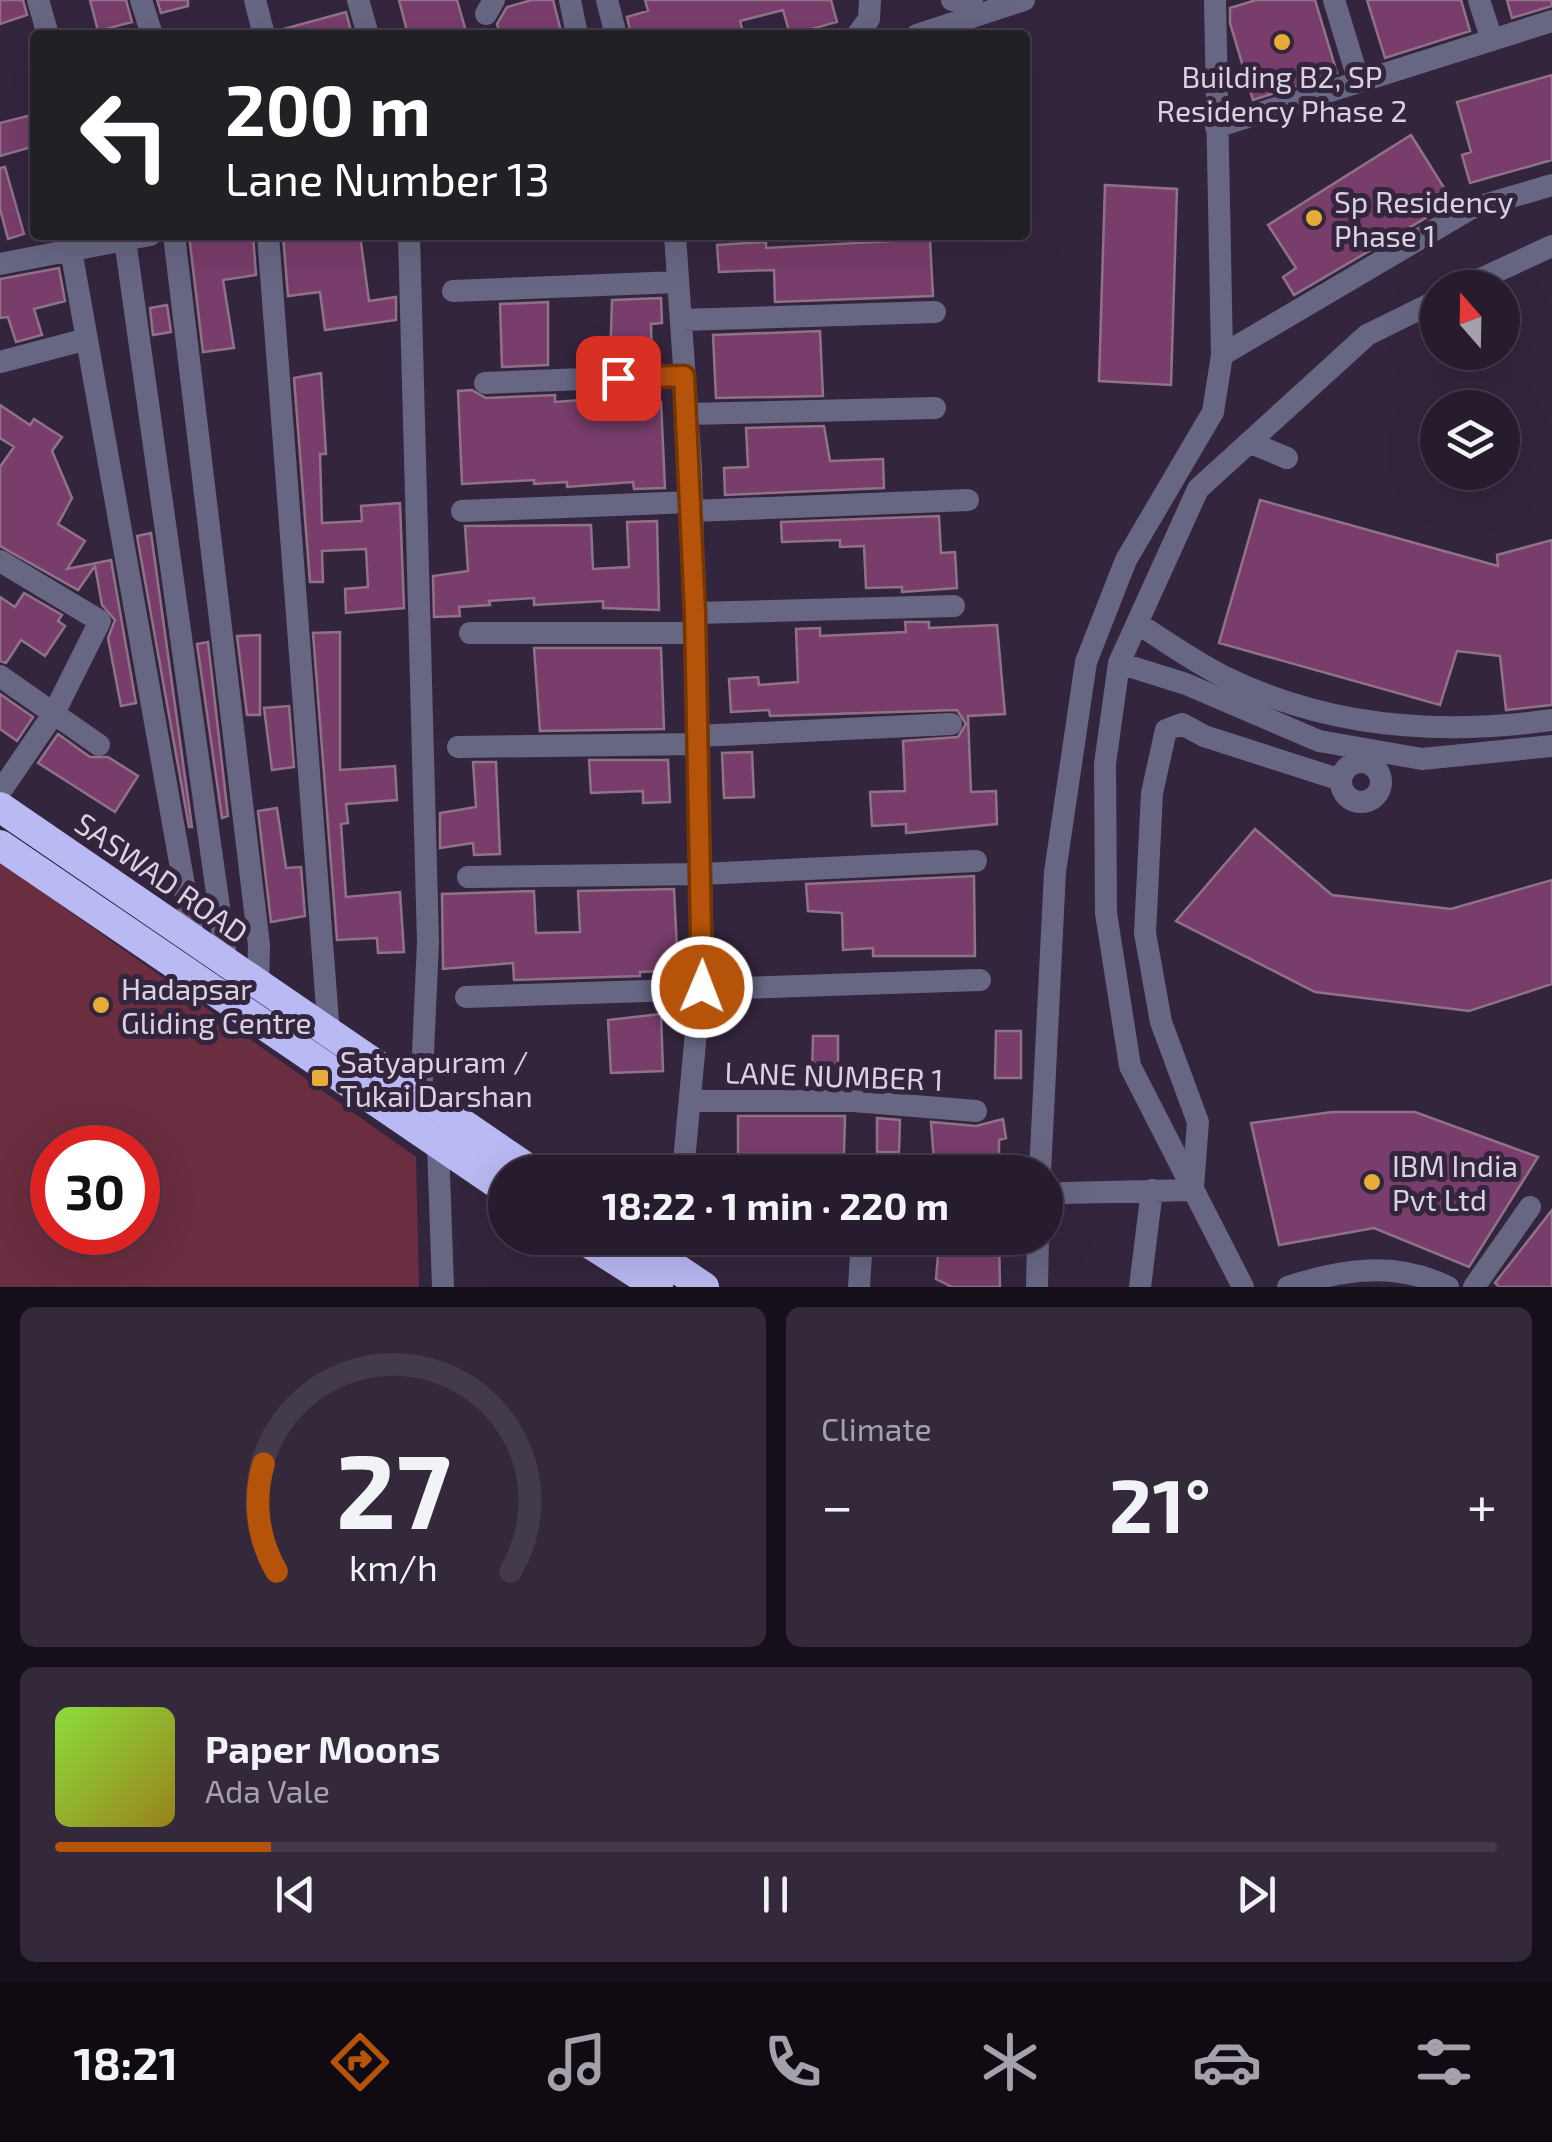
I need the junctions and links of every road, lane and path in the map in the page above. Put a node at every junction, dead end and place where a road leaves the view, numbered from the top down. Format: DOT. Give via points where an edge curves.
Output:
graph roads {
  1 [pos="38,0"];
  2 [pos="141,0"];
  3 [pos="255,0"];
  4 [pos="358,0"];
  5 [pos="570,0"];
  6 [pos="606,0"];
  7 [pos="870,0"];
  8 [pos="952,0"];
  9 [pos="972,0"];
  10 [pos="1024,0"];
  11 [pos="1214,0"];
  12 [pos="1334,0"];
  13 [pos="1478,0"];
  14 [pos="1552,21"];
  15 [pos="47,30"];
  16 [pos="150,30"];
  17 [pos="263,30"];
  18 [pos="367,30"];
  19 [pos="577,30"];
  20 [pos="615,30"];
  21 [pos="860,30"];
  22 [pos="932,30"];
  23 [pos="1492,40"];
  24 [pos="1359,82"];
  25 [pos="1216,127"];
  26 [pos="1552,185"];
  27 [pos="111,240"];
  28 [pos="175,240"];
  29 [pos="268,240"];
  30 [pos="410,240"];
  31 [pos="675,240"];
  32 [pos="1552,246"];
  33 [pos="71,250"];
  34 [pos="0,264"];
  35 [pos="1500,270"];
  36 [pos="678,282"];
  37 [pos="452,290"];
  38 [pos="1420,309"];
  39 [pos="935,312"];
  40 [pos="681,320"];
  41 [pos="86,339"];
  42 [pos="1222,354"];
  43 [pos="0,362"];
  44 [pos="684,376"];
  45 [pos="485,383"];
  46 [pos="934,408"];
  47 [pos="688,414"];
  48 [pos="1249,442"];
  49 [pos="1287,458"];
  50 [pos="968,500"];
  51 [pos="692,506"];
  52 [pos="462,512"];
  53 [pos="0,561"];
  54 [pos="954,606"];
  55 [pos="695,623"];
  56 [pos="1138,624"];
  57 [pos="470,634"];
  58 [pos="1119,663"];
  59 [pos="0,676"];
  60 [pos="54,713"];
  61 [pos="1552,720"];
  62 [pos="951,724"];
  63 [pos="698,740"];
  64 [pos="100,745"];
  65 [pos="1552,746"];
  66 [pos="458,747"];
  67 [pos="1364,756"];
  68 [pos="1341,780"];
  69 [pos="0,792"];
  70 [pos="0,808"];
  71 [pos="0,846"];
  72 [pos="976,860"];
  73 [pos="702,874"];
  74 [pos="468,877"];
  75 [pos="194,941"];
  76 [pos="227,964"];
  77 [pos="980,980"];
  78 [pos="258,986"];
  79 [pos="702,987"];
  80 [pos="466,997"];
  81 [pos="329,1034"];
  82 [pos="421,1097"];
  83 [pos="690,1100"];
  84 [pos="976,1111"];
  85 [pos="438,1146"];
  86 [pos="508,1155"];
  87 [pos="685,1155"];
  88 [pos="1041,1155"];
  89 [pos="488,1177"];
  90 [pos="1152,1190"];
  91 [pos="1193,1190"];
  92 [pos="1064,1194"];
  93 [pos="1530,1207"];
  94 [pos="641,1255"];
  95 [pos="861,1255"];
  96 [pos="1037,1255"];
  97 [pos="666,1262"];
  98 [pos="443,1287"];
  99 [pos="704,1287"];
  100 [pos="859,1287"];
  101 [pos="1036,1287"];
  102 [pos="1140,1287"];
  103 [pos="1242,1287"];
  104 [pos="1288,1287"];
  105 [pos="1448,1287"];
  106 [pos="1474,1287"];
  1 -- 15 [label="street"];
  2 -- 16 [label="street"];
  3 -- 17 [label="street"];
  4 -- 18 [label="street"];
  5 -- 19 [label="street"];
  6 -- 20 [label="street"];
  7 -- 21 [label="street"];
  8 -- 9 [label="street"];
  10 -- 22 [label="street"];
  11 -- 25 [label="street"];
  12 -- 24 [label="street"];
  13 -- 23 [label="street"];
  14 -- 23 [label="street"];
  23 -- 24 [label="street"];
  24 -- 25 [label="street"];
  25 -- 42 [label="street"];
  26 -- 42 [label="street" via="1470,209"];
  27 -- 33 [label="street"];
  27 -- 76 [label="street"];
  28 -- 78 [label="street" via="259,945"];
  29 -- 81 [label="street"];
  30 -- 82 [label="street" via="428,942"];
  31 -- 36 [label="street"];
  32 -- 35 [label="street"];
  33 -- 34 [label="street"];
  33 -- 41 [label="street"];
  36 -- 37 [label="street"];
  36 -- 40 [label="street"];
  38 -- 48 [label="street" via="1367,335"];
  39 -- 40 [label="street"];
  40 -- 44 [label="street"];
  41 -- 43 [label="street"];
  41 -- 75 [label="street"];
  42 -- 88 [label="street" via="1213,412 1126,560 1086,662 1056,872"];
  44 -- 45 [label="street"];
  44 -- 47 [label="street"];
  46 -- 47 [label="street"];
  47 -- 51 [label="street"];
  48 -- 49 [label="street"];
  48 -- 56 [label="street" via="1198,489"];
  50 -- 51 [label="street"];
  51 -- 52 [label="street"];
  51 -- 55 [label="street"];
  53 -- 60 [label="street" via="100,621"];
  54 -- 55 [label="street"];
  55 -- 57 [label="street"];
  55 -- 63 [label="street"];
  56 -- 58 [label="street"];
  56 -- 61 [label="street" via="1220,674 1308,711 1397,725"];
  58 -- 67 [label="street"];
  58 -- 91 [label="street" via="1105,764 1106,913 1130,1066"];
  59 -- 60 [label="street"];
  60 -- 64 [label="street"];
  60 -- 69 [label="street"];
  62 -- 63 [label="street"];
  63 -- 66 [label="street"];
  63 -- 73 [label="street"];
  65 -- 67 [label="street" via="1422,758"];
  67 -- 68 [label="street"];
  67 -- 68 [label="street" via="1380,776 1376,795 1352,800"];
  68 -- 91 [label="street" via="1182,724 1166,730 1152,793 1145,933 1161,1022 1198,1122"];
  70 -- 75 [label="highway, SASWAD ROAD"];
  71 -- 85 [label="highway"];
  72 -- 73 [label="street"];
  73 -- 74 [label="street"];
  73 -- 79 [label="street"];
  75 -- 76 [label="highway, SASWAD ROAD"];
  76 -- 78 [label="highway, SASWAD ROAD"];
  77 -- 79 [label="street"];
  78 -- 81 [label="highway, SASWAD ROAD"];
  79 -- 80 [label="street"];
  79 -- 83 [label="street"];
  81 -- 82 [label="highway, SASWAD ROAD"];
  82 -- 86 [label="highway, SASWAD ROAD"];
  83 -- 84 [label="street, LANE NUMBER 1" via="852,1101"];
  83 -- 87 [label="street"];
  85 -- 89 [label="highway"];
  85 -- 98 [label="street"];
  90 -- 91 [label="street"];
  90 -- 92 [label="street"];
  90 -- 102 [label="street"];
  91 -- 103 [label="street"];
  93 -- 106 [label="street"];
  94 -- 97 [label="highway"];
  95 -- 100 [label="street"];
  96 -- 101 [label="street"];
  97 -- 99 [label="highway"];
  104 -- 105 [label="street" via="1354,1269 1422,1274"];
}
